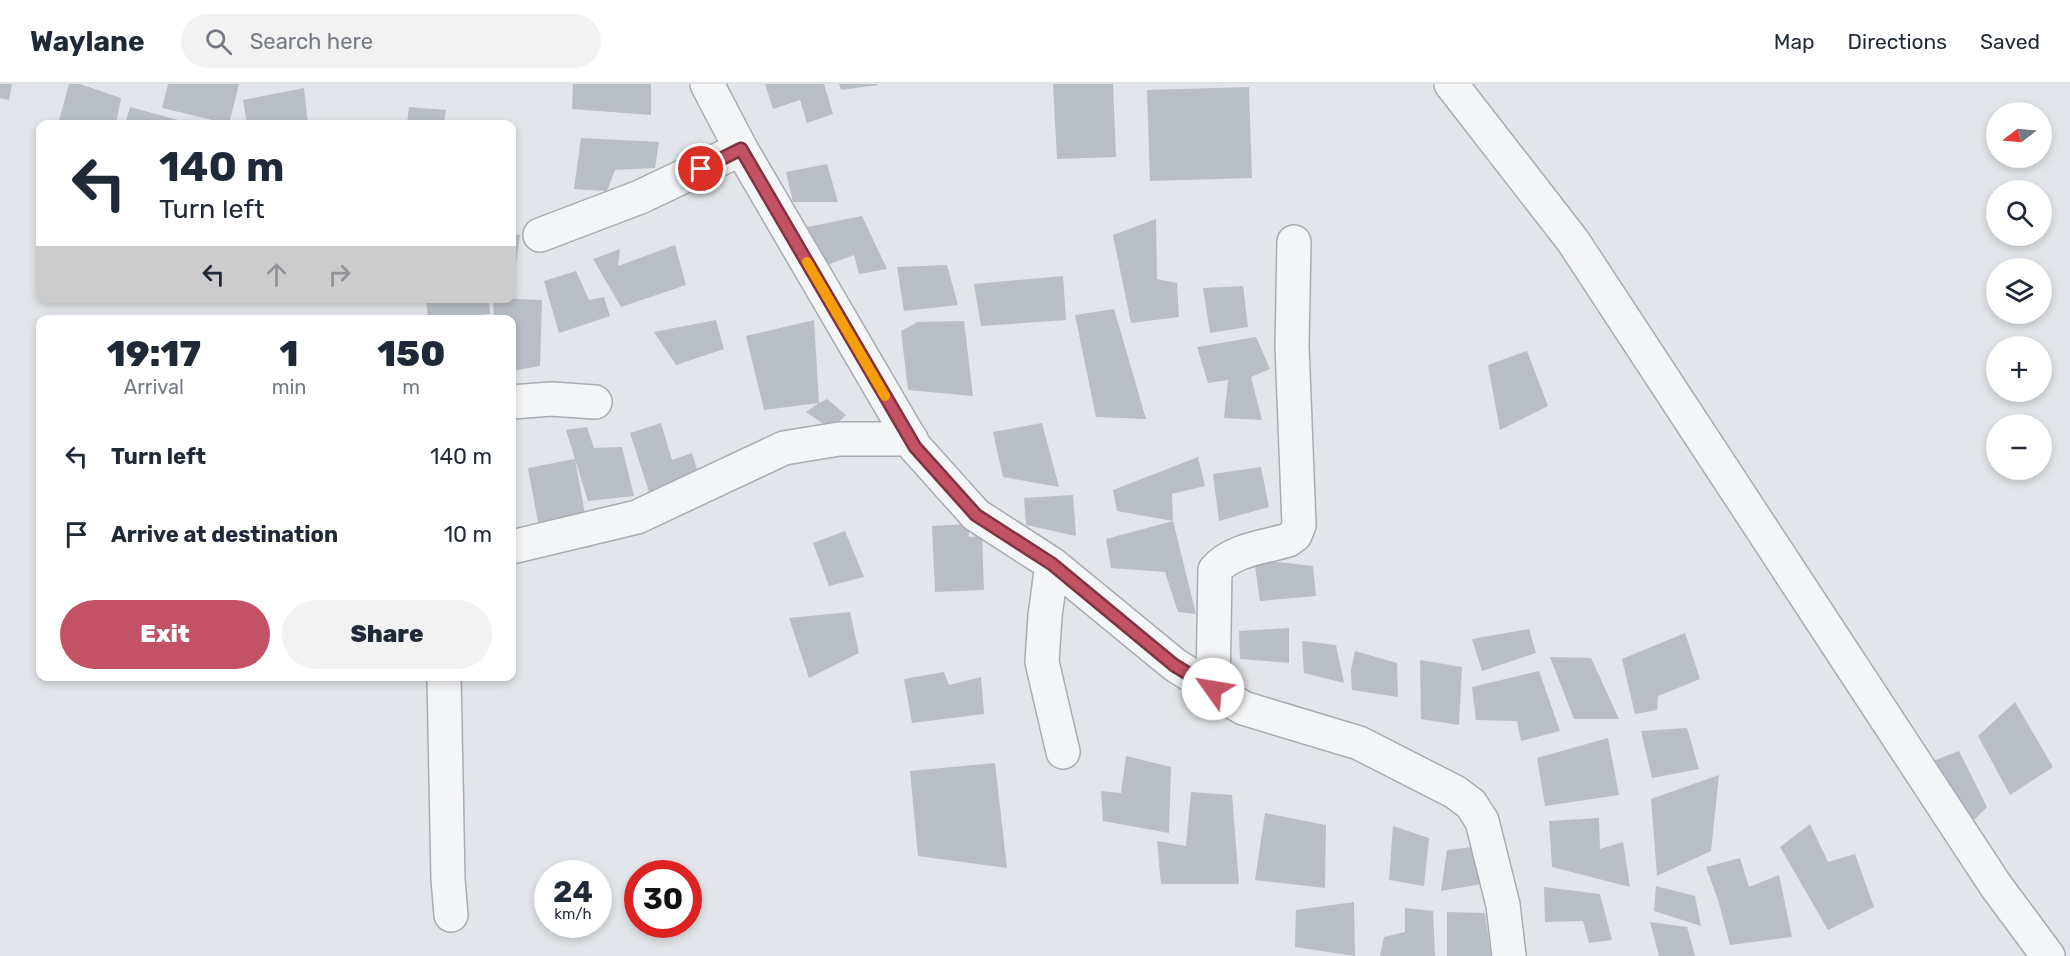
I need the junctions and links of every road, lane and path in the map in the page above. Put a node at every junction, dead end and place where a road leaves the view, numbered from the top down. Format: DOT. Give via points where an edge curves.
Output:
graph roads {
  1 [pos="707,84"];
  2 [pos="1451,84"];
  3 [pos="741,149"];
  4 [pos="540,235"];
  5 [pos="1294,242"];
  6 [pos="516,402"];
  7 [pos="595,402"];
  8 [pos="911,439"];
  9 [pos="516,546"];
  10 [pos="1052,564"];
  11 [pos="444,681"];
  12 [pos="1213,689"];
  13 [pos="1063,752"];
  14 [pos="451,915"];
  15 [pos="1509,956"];
  16 [pos="2048,956"];
  1 -- 3 [label="street"];
  2 -- 16 [label="street" via="1573,242 1996,886"];
  3 -- 4 [label="street" via="651,192"];
  3 -- 8 [label="street"];
  5 -- 12 [label="street" via="1292,346 1299,525 1288,540 1234,556 1215,570"];
  6 -- 7 [label="street"];
  8 -- 9 [label="street" via="839,439 784,448 637,517"];
  8 -- 10 [label="street" via="976,515"];
  10 -- 12 [label="street" via="1174,665"];
  10 -- 13 [label="street" via="1042,662"];
  11 -- 14 [label="street"];
  12 -- 15 [label="street" via="1243,708 1359,742 1471,804 1482,820 1503,905"];
}
